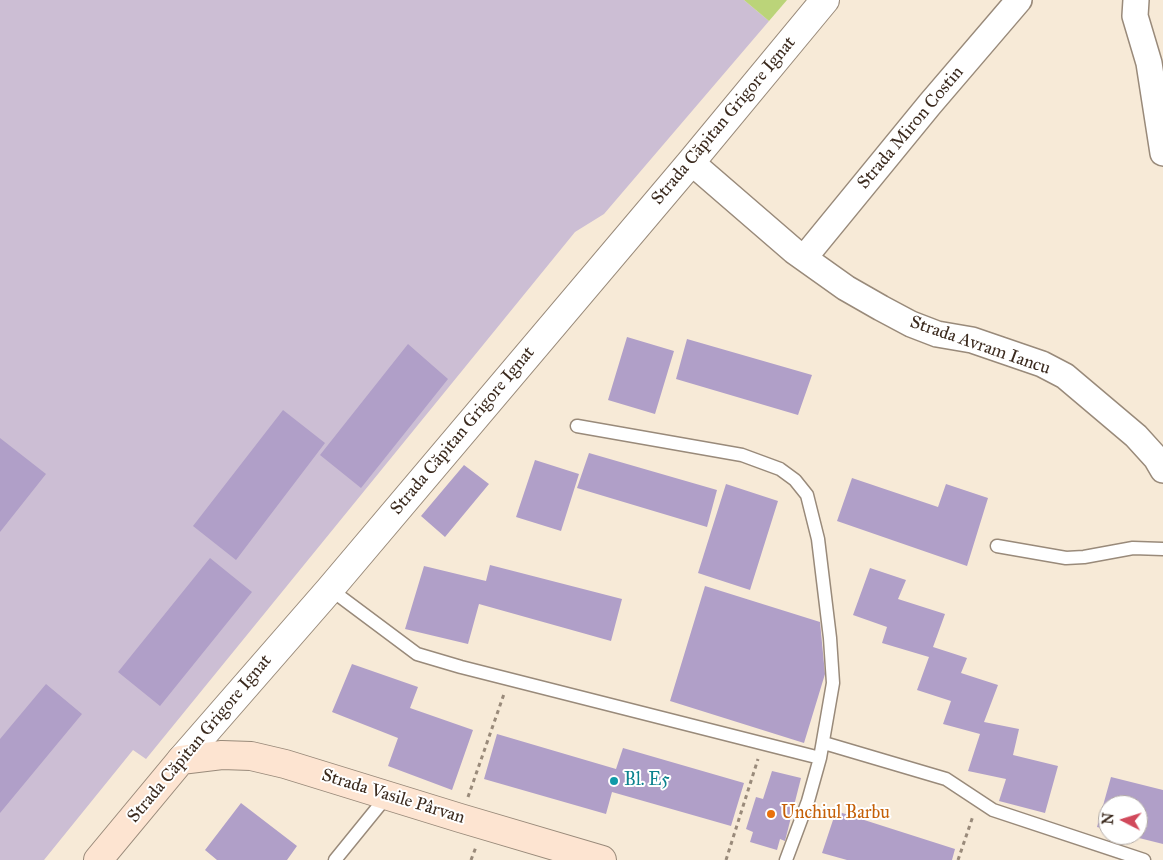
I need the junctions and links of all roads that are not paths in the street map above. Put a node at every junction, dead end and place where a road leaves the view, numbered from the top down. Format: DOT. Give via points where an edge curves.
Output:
graph roads {
  1 [pos="825,0"];
  2 [pos="1019,0"];
  3 [pos="1136,0"];
  4 [pos="1163,154"];
  5 [pos="691,162"];
  6 [pos="804,258"];
  7 [pos="577,426"];
  8 [pos="1163,470"];
  9 [pos="997,546"];
  10 [pos="1163,549"];
  11 [pos="330,589"];
  12 [pos="824,744"];
  13 [pos="820,758"];
  14 [pos="181,760"];
  15 [pos="387,796"];
  16 [pos="98,860"];
  17 [pos="335,860"];
  18 [pos="602,860"];
  19 [pos="786,860"];
  20 [pos="1144,860"];
  1 -- 5 [label="street, Strada Căpitan Grigore Ignat"];
  2 -- 6 [label="street, Strada Miron Costin"];
  3 -- 4 [label="street" via="1135,16 1149,63"];
  5 -- 6 [label="street, Strada Avram Iancu"];
  5 -- 11 [label="street, Strada Căpitan Grigore Ignat"];
  6 -- 8 [label="street, Strada Avram Iancu" via="846,288 912,324 937,334 972,340 1009,352 1065,376 1136,436"];
  7 -- 12 [label="lane" via="742,455 780,469 807,495 818,539 831,665 832,683"];
  9 -- 10 [label="lane" via="1066,558 1132,548"];
  11 -- 13 [label="lane" via="417,654"];
  11 -- 14 [label="street, Strada Căpitan Grigore Ignat"];
  12 -- 13 [label="lane"];
  12 -- 20 [label="lane" via="946,779 993,810"];
  13 -- 19 [label="lane"];
  14 -- 15 [label="main road, Strada Vasile Pârvan" via="222,755 250,756"];
  14 -- 16 [label="main road, Strada Căpitan Grigore Ignat"];
  15 -- 17 [label="lane"];
  15 -- 18 [label="main road, Strada Vasile Pârvan"];
}
